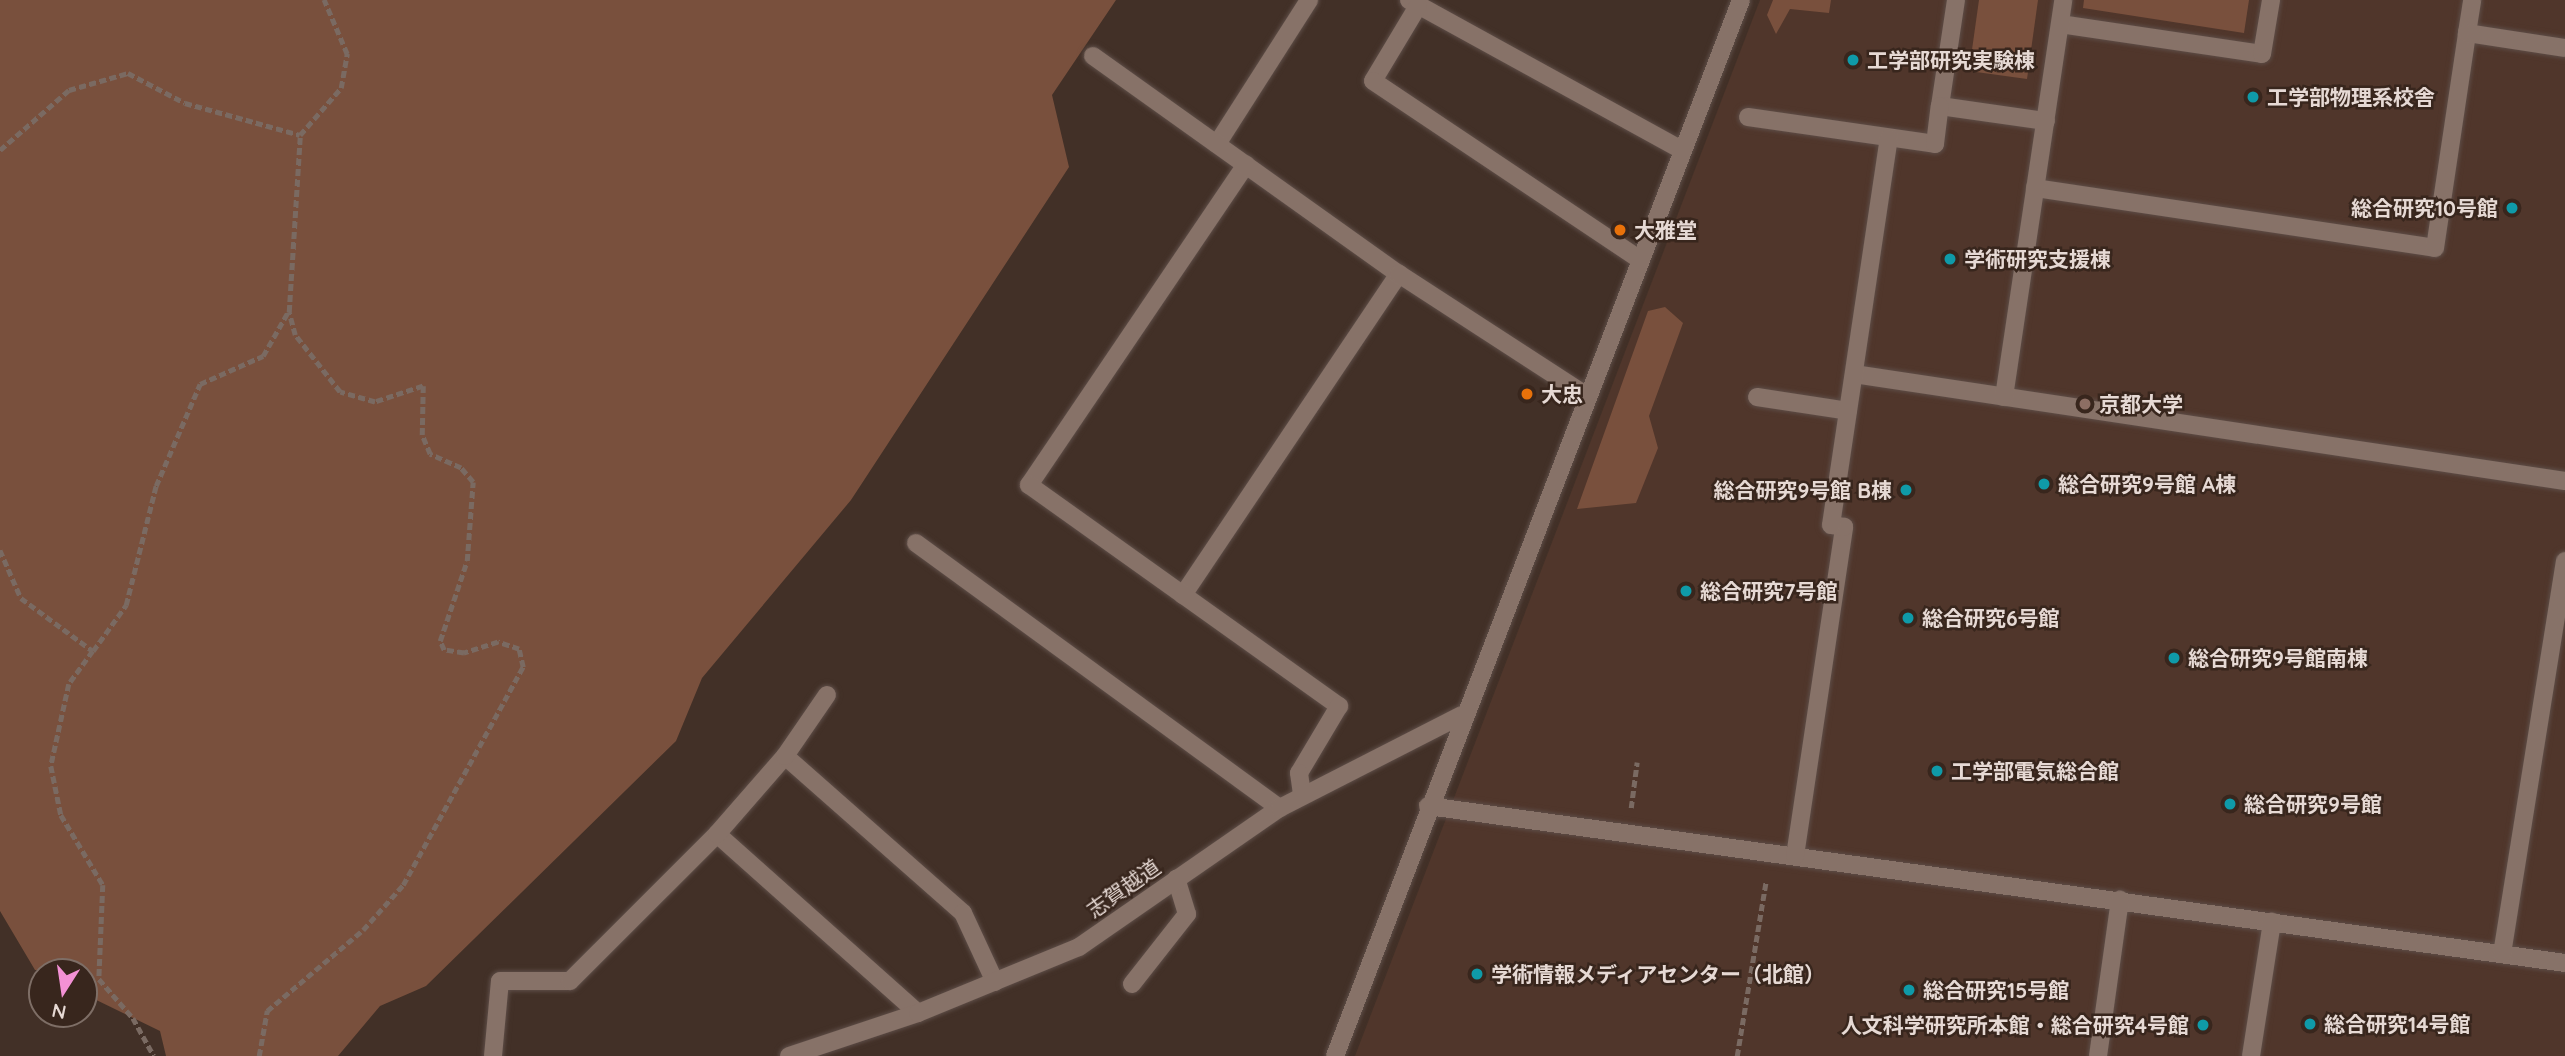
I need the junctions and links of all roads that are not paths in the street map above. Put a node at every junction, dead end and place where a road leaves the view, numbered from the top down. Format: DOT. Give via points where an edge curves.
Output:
graph roads {
  1 [pos="1309,0"];
  2 [pos="1741,0"];
  3 [pos="1956,0"];
  4 [pos="2063,0"];
  5 [pos="2271,0"];
  6 [pos="2472,0"];
  7 [pos="1413,3"];
  8 [pos="2060,24"];
  9 [pos="2467,33"];
  10 [pos="2565,48"];
  11 [pos="1094,56"];
  12 [pos="1940,106"];
  13 [pos="1748,117"];
  14 [pos="2046,121"];
  15 [pos="1889,138"];
  16 [pos="1217,144"];
  17 [pos="1682,150"];
  18 [pos="1246,164"];
  19 [pos="2035,188"];
  20 [pos="1640,260"];
  21 [pos="1399,274"];
  22 [pos="1854,374"];
  23 [pos="1587,396"];
  24 [pos="1757,397"];
  25 [pos="2004,397"];
  26 [pos="1849,411"];
  27 [pos="2565,481"];
  28 [pos="916,543"];
  29 [pos="2565,561"];
  30 [pos="1183,595"];
  31 [pos="827,695"];
  32 [pos="1462,715"];
  33 [pos="785,756"];
  34 [pos="1302,795"];
  35 [pos="1428,806"];
  36 [pos="1280,808"];
  37 [pos="718,834"];
  38 [pos="1795,856"];
  39 [pos="1176,879"];
  40 [pos="2120,901"];
  41 [pos="2272,922"];
  42 [pos="2502,954"];
  43 [pos="2565,962"];
  44 [pos="995,982"];
  45 [pos="1132,984"];
  46 [pos="918,1013"];
  47 [pos="493,1056"];
  48 [pos="789,1056"];
  49 [pos="1335,1056"];
  50 [pos="2098,1056"];
  51 [pos="2251,1056"];
  1 -- 16 [label="street"];
  2 -- 17 [label="street"];
  3 -- 12 [label="street"];
  4 -- 8 [label="street"];
  5 -- 8 [label="street" via="2262,54"];
  6 -- 9 [label="street"];
  7 -- 17 [label="street"];
  7 -- 20 [label="street" via="1373,81"];
  8 -- 14 [label="street"];
  9 -- 10 [label="street"];
  9 -- 19 [label="street" via="2435,248"];
  11 -- 16 [label="street"];
  12 -- 14 [label="street"];
  12 -- 15 [label="street" via="1935,144"];
  13 -- 15 [label="street"];
  14 -- 19 [label="street"];
  15 -- 22 [label="street"];
  16 -- 18 [label="street"];
  17 -- 20 [label="street"];
  18 -- 21 [label="street"];
  18 -- 30 [label="street" via="1029,485"];
  19 -- 25 [label="street"];
  20 -- 23 [label="street"];
  21 -- 23 [label="street"];
  21 -- 30 [label="street"];
  22 -- 25 [label="street"];
  22 -- 26 [label="street"];
  23 -- 32 [label="street"];
  24 -- 26 [label="street"];
  25 -- 27 [label="street"];
  26 -- 38 [label="street" via="1831,525 1844,527"];
  28 -- 36 [label="street"];
  29 -- 42 [label="street"];
  30 -- 34 [label="street" via="1339,706 1299,773"];
  31 -- 33 [label="street"];
  32 -- 34 [label="street, 志賀越道"];
  32 -- 35 [label="street"];
  33 -- 37 [label="street"];
  33 -- 44 [label="street" via="963,913"];
  34 -- 36 [label="street, 志賀越道"];
  35 -- 38 [label="street"];
  35 -- 49 [label="street"];
  36 -- 39 [label="street, 志賀越道"];
  37 -- 46 [label="street"];
  37 -- 47 [label="street" via="570,981 500,981"];
  38 -- 40 [label="street"];
  39 -- 44 [label="street, 志賀越道" via="1079,947"];
  39 -- 45 [label="street" via="1187,914"];
  40 -- 41 [label="street"];
  40 -- 50 [label="street"];
  41 -- 42 [label="street"];
  41 -- 51 [label="street"];
  42 -- 43 [label="street"];
  44 -- 46 [label="street, 志賀越道"];
  46 -- 48 [label="street, 志賀越道"];
}
